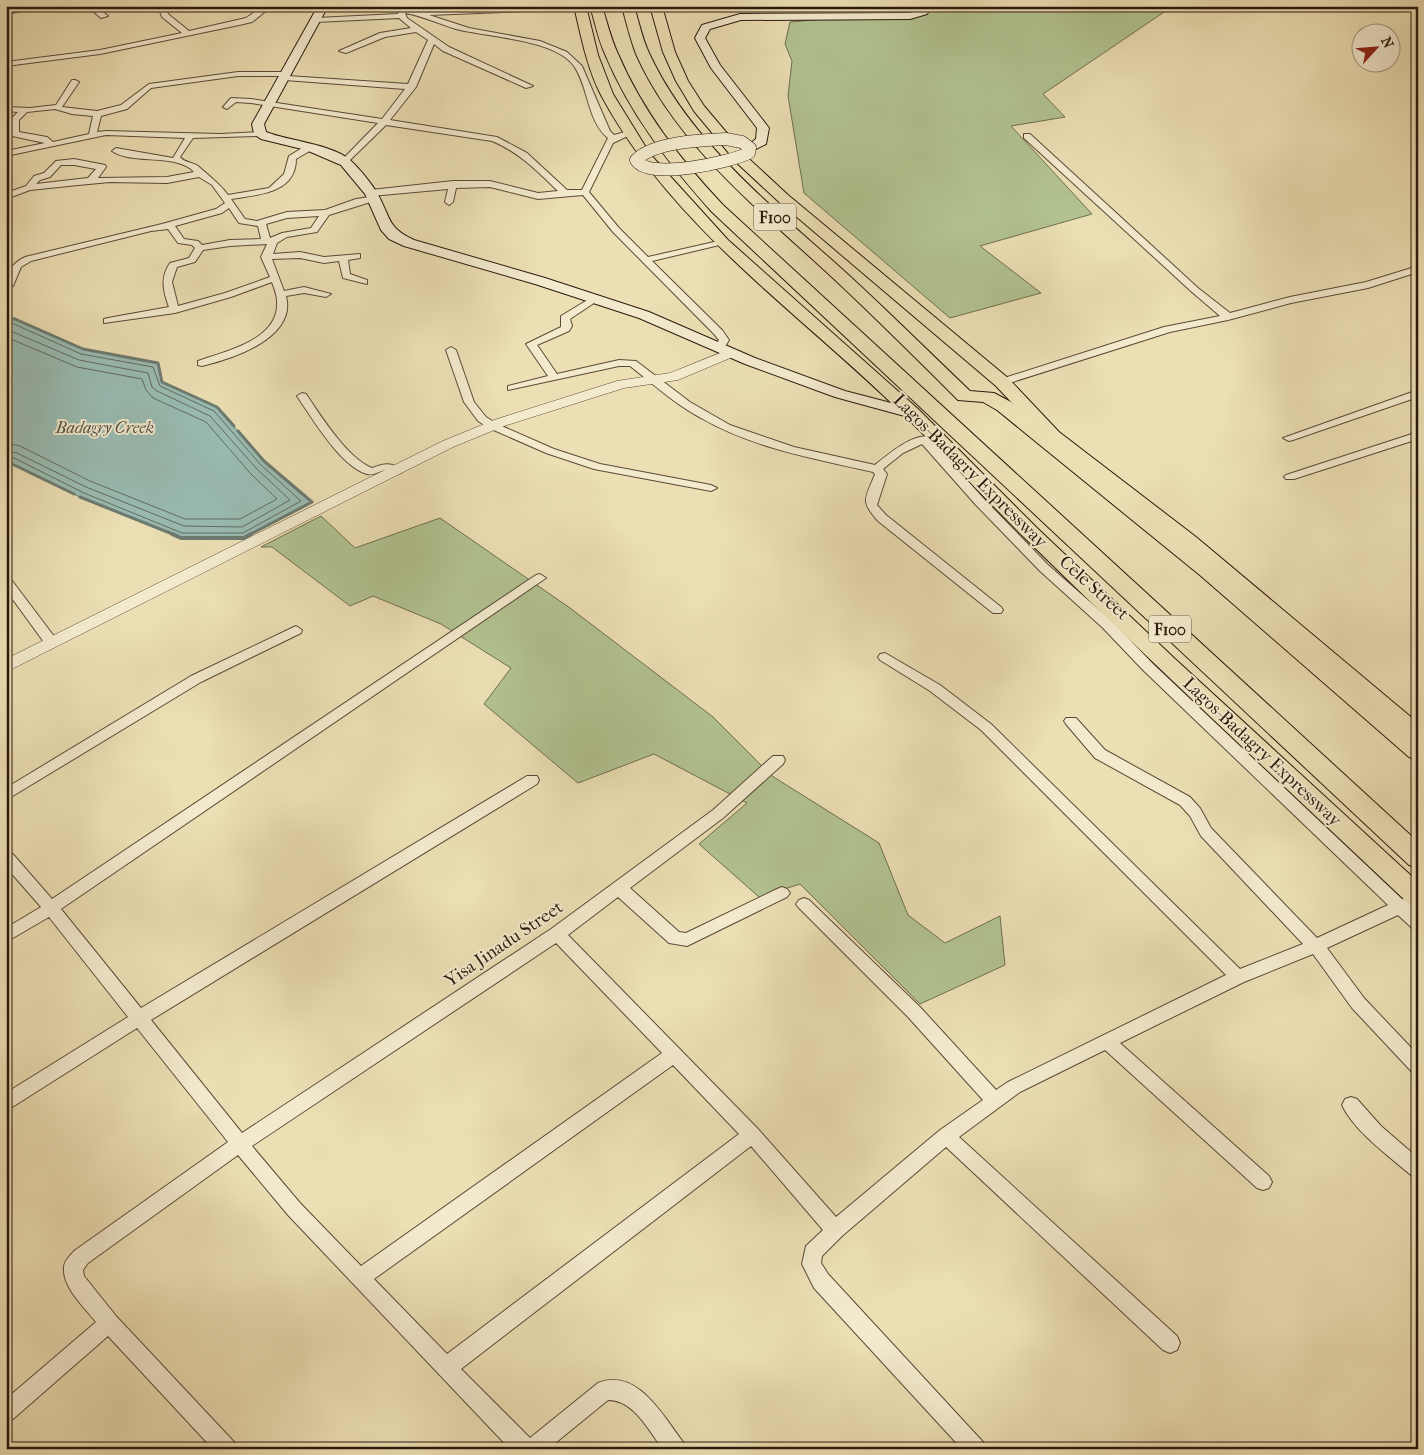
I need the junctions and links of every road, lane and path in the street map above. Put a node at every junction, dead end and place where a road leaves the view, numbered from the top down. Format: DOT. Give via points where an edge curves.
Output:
graph roads {
  1 [pos="48,6"];
  2 [pos="90,6"];
  3 [pos="160,6"];
  4 [pos="269,6"];
  5 [pos="323,6"];
  6 [pos="393,6"];
  7 [pos="586,6"];
  8 [pos="628,6"];
  9 [pos="656,6"];
  10 [pos="913,6"];
  11 [pos="926,6"];
  12 [pos="557,7"];
  13 [pos="477,9"];
  14 [pos="6,12"];
  15 [pos="419,13"];
  16 [pos="402,14"];
  17 [pos="104,16"];
  18 [pos="316,20"];
  19 [pos="420,29"];
  20 [pos="187,33"];
  21 [pos="636,33"];
  22 [pos="605,37"];
  23 [pos="432,38"];
  24 [pos="446,48"];
  25 [pos="429,50"];
  26 [pos="343,51"];
  27 [pos="6,64"];
  28 [pos="286,76"];
  29 [pos="722,81"];
  30 [pos="75,82"];
  31 [pos="529,86"];
  32 [pos="412,87"];
  33 [pos="270,103"];
  34 [pos="58,107"];
  35 [pos="227,107"];
  36 [pos="6,109"];
  37 [pos="25,110"];
  38 [pos="99,114"];
  39 [pos="387,122"];
  40 [pos="632,132"];
  41 [pos="93,134"];
  42 [pos="260,134"];
  43 [pos="191,135"];
  44 [pos="1027,136"];
  45 [pos="77,138"];
  46 [pos="614,138"];
  47 [pos="718,139"];
  48 [pos="737,140"];
  49 [pos="108,142"];
  50 [pos="51,144"];
  51 [pos="310,147"];
  52 [pos="750,148"];
  53 [pos="654,149"];
  54 [pos="116,151"];
  55 [pos="6,154"];
  56 [pos="736,158"];
  57 [pos="180,162"];
  58 [pos="345,162"];
  59 [pos="669,169"];
  60 [pos="200,174"];
  61 [pos="91,180"];
  62 [pos="453,184"];
  63 [pos="29,188"];
  64 [pos="584,192"];
  65 [pos="565,193"];
  66 [pos="6,196"];
  67 [pos="372,196"];
  68 [pos="227,201"];
  69 [pos="449,202"];
  70 [pos="326,213"];
  71 [pos="258,223"];
  72 [pos="165,226"];
  73 [pos="725,237"];
  74 [pos="270,240"];
  75 [pos="200,248"];
  76 [pos="357,256"];
  77 [pos="266,257"];
  78 [pos="343,258"];
  79 [pos="645,260"];
  80 [pos="1418,269"];
  81 [pos="275,278"];
  82 [pos="364,282"];
  83 [pos="8,286"];
  84 [pos="282,294"];
  85 [pos="326,294"];
  86 [pos="863,297"];
  87 [pos="594,299"];
  88 [pos="820,305"];
  89 [pos="175,310"];
  90 [pos="1228,317"];
  91 [pos="108,321"];
  92 [pos="451,350"];
  93 [pos="724,350"];
  94 [pos="202,363"];
  95 [pos="554,378"];
  96 [pos="653,379"];
  97 [pos="1002,382"];
  98 [pos="512,388"];
  99 [pos="1418,393"];
  100 [pos="302,396"];
  101 [pos="894,396"];
  102 [pos="852,398"];
  103 [pos="912,413"];
  104 [pos="493,426"];
  105 [pos="1418,435"];
  106 [pos="1288,438"];
  107 [pos="924,439"];
  108 [pos="877,468"];
  109 [pos="397,471"];
  110 [pos="1290,476"];
  111 [pos="711,488"];
  112 [pos="1030,543"];
  113 [pos="540,578"];
  114 [pos="6,581"];
  115 [pos="997,610"];
  116 [pos="296,630"];
  117 [pos="51,642"];
  118 [pos="886,657"];
  119 [pos="6,666"];
  120 [pos="1072,721"];
  121 [pos="1418,736"];
  122 [pos="1418,751"];
  123 [pos="778,760"];
  124 [pos="532,780"];
  125 [pos="6,795"];
  126 [pos="6,856"];
  127 [pos="1418,858"];
  128 [pos="619,888"];
  129 [pos="782,893"];
  130 [pos="1412,901"];
  131 [pos="804,904"];
  132 [pos="51,908"];
  133 [pos="1418,924"];
  134 [pos="557,934"];
  135 [pos="6,936"];
  136 [pos="1316,946"];
  137 [pos="1238,977"];
  138 [pos="138,1019"];
  139 [pos="1106,1041"];
  140 [pos="673,1055"];
  141 [pos="1418,1067"];
  142 [pos="995,1101"];
  143 [pos="6,1103"];
  144 [pos="1351,1105"];
  145 [pos="752,1135"];
  146 [pos="946,1136"];
  147 [pos="240,1144"];
  148 [pos="1418,1170"];
  149 [pos="1263,1182"];
  150 [pos="834,1230"];
  151 [pos="361,1277"];
  152 [pos="109,1323"];
  153 [pos="1170,1343"];
  154 [pos="447,1366"];
  155 [pos="6,1412"];
  156 [pos="227,1449"];
  157 [pos="532,1449"];
  158 [pos="676,1449"];
  159 [pos="976,1449"];
  1 -- 14 [label="street"];
  2 -- 17 [label="street"];
  3 -- 20 [label="street"];
  4 -- 20 [label="street" via="249,20"];
  5 -- 18 [label="main road"];
  6 -- 16 [label="street"];
  7 -- 12 [label="street"];
  7 -- 22 [label="highway, Lagos-Badagry Expressway / F100"];
  7 -- 40 [label="main road, Lagos-Badagry Expressway" via="592,56 607,94"];
  8 -- 21 [label="highway, F100"];
  9 -- 97 [label="main road" via="669,52 682,81 698,108 728,144 783,198"];
  10 -- 29 [label="main road" via="905,12 752,13 709,20 693,30 690,38"];
  11 -- 29 [label="main road" via="918,15 910,16 754,16 715,23 704,29 700,38"];
  12 -- 13 [label="street"];
  13 -- 15 [label="street"];
  15 -- 16 [label="street"];
  15 -- 46 [label="street" via="455,26 544,46 571,58 580,71 594,109 607,133"];
  16 -- 18 [label="street"];
  16 -- 19 [label="street"];
  18 -- 28 [label="main road"];
  19 -- 23 [label="street"];
  19 -- 26 [label="street" via="373,38"];
  20 -- 27 [label="street" via="100,52"];
  21 -- 47 [label="highway" via="653,44 692,111"];
  21 -- 86 [label="highway, F100" via="646,60 677,112 718,162"];
  22 -- 53 [label="highway" via="600,48 602,54 621,94"];
  22 -- 88 [label="highway, Lagos-Badagry Expressway / F100" via="613,62 642,117 682,170 743,235"];
  23 -- 24 [label="street"];
  23 -- 25 [label="street"];
  24 -- 25 [label="street"];
  24 -- 31 [label="street"];
  25 -- 32 [label="street"];
  28 -- 32 [label="street"];
  28 -- 33 [label="main road"];
  28 -- 38 [label="street" via="226,75 149,86 124,108"];
  29 -- 48 [label="main road" via="751,127 750,134"];
  29 -- 52 [label="main road" via="763,128 762,141"];
  30 -- 34 [label="street"];
  32 -- 39 [label="street"];
  33 -- 35 [label="street" via="234,100"];
  33 -- 39 [label="street"];
  33 -- 42 [label="main road" via="258,124"];
  34 -- 37 [label="street"];
  34 -- 38 [label="street" via="72,112"];
  36 -- 37 [label="street"];
  37 -- 50 [label="street" via="15,119 15,134 44,139"];
  38 -- 41 [label="street"];
  39 -- 58 [label="street"];
  39 -- 65 [label="street" via="504,142 526,154"];
  40 -- 46 [label="street"];
  40 -- 73 [label="main road, Lagos-Badagry Expressway" via="644,155"];
  41 -- 43 [label="street"];
  41 -- 45 [label="street"];
  42 -- 43 [label="street"];
  42 -- 51 [label="main road"];
  43 -- 57 [label="street" via="177,153"];
  44 -- 90 [label="street" via="1194,290"];
  45 -- 49 [label="street" via="83,144"];
  45 -- 50 [label="street"];
  46 -- 64 [label="street"];
  47 -- 48 [label="main road, bridge"];
  47 -- 53 [label="main road, bridge"];
  48 -- 52 [label="main road, bridge"];
  50 -- 55 [label="street"];
  51 -- 58 [label="main road"];
  51 -- 68 [label="street" via="292,158 288,175 272,190"];
  52 -- 56 [label="main road, bridge" via="746,155"];
  53 -- 59 [label="main road, bridge" via="640,154 637,163 648,169"];
  54 -- 57 [label="street"];
  56 -- 59 [label="main road, bridge"];
  56 -- 86 [label="highway" via="742,170 859,280"];
  57 -- 60 [label="street" via="194,167"];
  58 -- 67 [label="main road"];
  59 -- 73 [label="highway"];
  60 -- 61 [label="street" via="167,180"];
  60 -- 68 [label="street" via="215,183"];
  61 -- 63 [label="street"];
  61 -- 63 [label="street" via="102,167 66,161 37,178"];
  62 -- 65 [label="street" via="490,184 538,196"];
  62 -- 67 [label="street"];
  62 -- 69 [label="street"];
  63 -- 66 [label="street"];
  64 -- 65 [label="street"];
  64 -- 79 [label="street"];
  67 -- 70 [label="street"];
  67 -- 87 [label="main road" via="386,227 394,236"];
  68 -- 71 [label="street" via="242,222"];
  68 -- 72 [label="street" via="219,211"];
  70 -- 71 [label="street" via="287,215"];
  70 -- 74 [label="street" via="314,230"];
  71 -- 74 [label="street"];
  72 -- 75 [label="street" via="174,228 181,240 195,243"];
  72 -- 83 [label="street" via="17,264"];
  73 -- 79 [label="street"];
  73 -- 88 [label="highway" via="798,296"];
  73 -- 101 [label="main road, Lagos-Badagry Expressway"];
  74 -- 75 [label="street"];
  74 -- 77 [label="street"];
  75 -- 89 [label="street" via="192,260 173,265 168,272 166,285"];
  76 -- 78 [label="street"];
  77 -- 78 [label="street"];
  77 -- 81 [label="street"];
  78 -- 82 [label="street" via="346,276"];
  79 -- 93 [label="street" via="718,332 724,340"];
  80 -- 90 [label="street" via="1368,285 1290,300"];
  81 -- 84 [label="street"];
  81 -- 89 [label="street" via="253,283 224,297"];
  84 -- 85 [label="street" via="304,290"];
  84 -- 94 [label="street" via="281,318 274,331"];
  86 -- 122 [label="highway, F100" via="965,396 987,398 1004,406 1209,572"];
  87 -- 93 [label="main road" via="644,315"];
  87 -- 95 [label="street" via="565,318 565,328 531,344"];
  88 -- 127 [label="highway, Lagos-Badagry Expressway / F100"];
  89 -- 91 [label="street"];
  90 -- 97 [label="street" via="1168,329"];
  92 -- 104 [label="street" via="469,402 482,419"];
  93 -- 96 [label="street" via="674,377"];
  93 -- 102 [label="main road"];
  95 -- 96 [label="street" via="632,363"];
  95 -- 98 [label="street"];
  96 -- 104 [label="street" via="622,384"];
  96 -- 108 [label="street" via="706,417 733,429 804,452"];
  97 -- 121 [label="main road" via="1053,436 1189,541"];
  99 -- 106 [label="street"];
  100 -- 109 [label="street" via="333,440 363,469 372,472 388,466"];
  101 -- 102 [label="main road"];
  101 -- 103 [label="main road, Lagos-Badagry Expressway"];
  102 -- 103 [label="main road"];
  103 -- 112 [label="main road, Lagos-Badagry Expressway"];
  104 -- 109 [label="street" via="448,444"];
  104 -- 111 [label="street" via="550,451 598,467"];
  105 -- 110 [label="street"];
  107 -- 108 [label="street" via="899,451"];
  107 -- 112 [label="street" via="980,502"];
  108 -- 115 [label="street" via="881,474 871,506"];
  109 -- 117 [label="street"];
  112 -- 130 [label="main road, Lagos-Badagry Expressway"];
  113 -- 132 [label="street"];
  114 -- 117 [label="street"];
  116 -- 125 [label="street" via="196,679"];
  117 -- 119 [label="street"];
  118 -- 137 [label="street" via="935,688 986,727"];
  120 -- 136 [label="street" via="1100,754 1185,801 1206,832"];
  123 -- 128 [label="street, Yisa Jinadu Street" via="718,814"];
  124 -- 138 [label="street"];
  126 -- 132 [label="street"];
  128 -- 129 [label="street" via="681,940 687,940"];
  128 -- 134 [label="street, Yisa Jinadu Street"];
  130 -- 133 [label="street"];
  130 -- 136 [label="street"];
  131 -- 142 [label="street" via="914,1012"];
  132 -- 135 [label="street"];
  132 -- 138 [label="street"];
  134 -- 140 [label="street"];
  134 -- 147 [label="street, Yisa Jinadu Street"];
  136 -- 137 [label="street"];
  136 -- 141 [label="street" via="1375,1023"];
  137 -- 139 [label="street"];
  138 -- 143 [label="street"];
  138 -- 147 [label="street"];
  139 -- 142 [label="street" via="1014,1087"];
  139 -- 149 [label="street"];
  140 -- 145 [label="street"];
  140 -- 151 [label="street"];
  142 -- 146 [label="street"];
  144 -- 148 [label="street" via="1375,1132"];
  145 -- 150 [label="street"];
  145 -- 154 [label="street"];
  146 -- 150 [label="street"];
  146 -- 153 [label="street"];
  147 -- 151 [label="street" via="294,1208"];
  147 -- 152 [label="street, Yisa Jinadu Street" via="81,1257 73,1267 75,1280"];
  150 -- 159 [label="street" via="813,1252 811,1264 821,1281"];
  151 -- 154 [label="street"];
  152 -- 155 [label="street"];
  152 -- 156 [label="street"];
  154 -- 157 [label="street" via="521,1445"];
  157 -- 158 [label="street" via="605,1390 622,1390 638,1400"];
}
